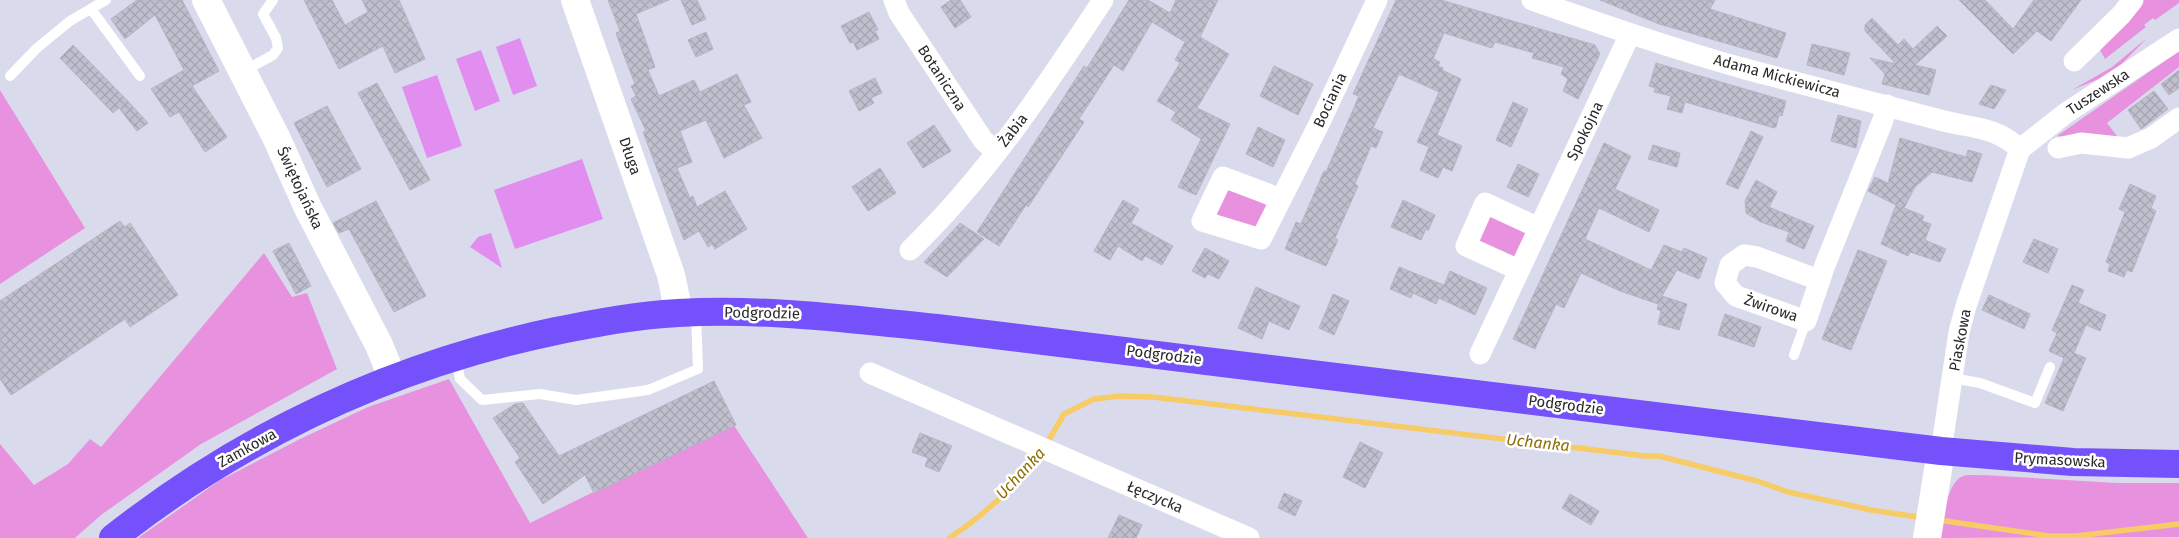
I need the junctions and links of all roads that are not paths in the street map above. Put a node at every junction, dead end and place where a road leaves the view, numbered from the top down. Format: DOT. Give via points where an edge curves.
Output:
graph roads {
  1 [pos="106,0"];
  2 [pos="206,0"];
  3 [pos="272,0"];
  4 [pos="575,0"];
  5 [pos="894,0"];
  6 [pos="1103,0"];
  7 [pos="1377,0"];
  8 [pos="1532,0"];
  9 [pos="2133,0"];
  10 [pos="91,9"];
  11 [pos="1630,34"];
  12 [pos="2179,39"];
  13 [pos="2074,61"];
  14 [pos="243,72"];
  15 [pos="10,76"];
  16 [pos="140,76"];
  17 [pos="1887,105"];
  18 [pos="2179,118"];
  19 [pos="2058,148"];
  20 [pos="2020,149"];
  21 [pos="996,152"];
  22 [pos="1281,199"];
  23 [pos="1539,228"];
  24 [pos="910,250"];
  25 [pos="1519,270"];
  26 [pos="1819,280"];
  27 [pos="688,313"];
  28 [pos="1806,321"];
  29 [pos="1480,354"];
  30 [pos="1794,355"];
  31 [pos="455,356"];
  32 [pos="2050,368"];
  33 [pos="870,374"];
  34 [pos="392,377"];
  35 [pos="1952,378"];
  36 [pos="1941,451"];
  37 [pos="2179,464"];
  38 [pos="113,538"];
  39 [pos="1249,538"];
  40 [pos="1927,538"];
  1 -- 10 [label="lane"];
  2 -- 14 [label="street, Świętojańska"];
  3 -- 14 [label="lane" via="263,14 278,48 273,55"];
  4 -- 27 [label="street, Długa"];
  5 -- 21 [label="street, Botaniczna" via="899,13 983,140"];
  6 -- 21 [label="street, Żabia" via="1043,92"];
  7 -- 22 [label="street, Bociania"];
  8 -- 11 [label="street, Adama Mickiewicza"];
  9 -- 13 [label="street"];
  10 -- 15 [label="lane" via="43,43"];
  10 -- 16 [label="lane"];
  11 -- 17 [label="street, Adama Mickiewicza" via="1748,70"];
  11 -- 23 [label="street, Spokojna"];
  12 -- 20 [label="street, Tuszewska" via="2066,113"];
  14 -- 34 [label="street, Świętojańska"];
  17 -- 20 [label="street, Adama Mickiewicza" via="1942,121 1994,131"];
  17 -- 26 [label="street, Żwirowa"];
  18 -- 19 [label="street" via="2151,138 2128,148 2081,143"];
  20 -- 35 [label="street, Piaskowa" via="1966,306"];
  21 -- 24 [label="street, Żabia" via="942,220"];
  23 -- 25 [label="street, Spokojna"];
  23 -- 25 [label="street" via="1485,203 1466,246"];
  25 -- 29 [label="street, Spokojna"];
  26 -- 28 [label="street, Żwirowa"];
  26 -- 28 [label="street, Żwirowa" via="1757,257 1744,255 1730,265 1725,283 1736,296"];
  27 -- 31 [label="main road, Podgrodzie" via="579,326"];
  27 -- 31 [label="lane" via="698,369 648,390 576,400 540,394 482,400 460,379"];
  27 -- 36 [label="main road, Podgrodzie" via="810,314"];
  28 -- 30 [label="lane"];
  31 -- 34 [label="main road, Podgrodzie"];
  32 -- 35 [label="lane" via="2035,404 1980,383"];
  33 -- 39 [label="street, Łęczycka"];
  34 -- 38 [label="main road, Zamkowa" via="306,415 246,447 173,493"];
  35 -- 36 [label="street, Piaskowa"];
  36 -- 37 [label="main road, Prymasowska" via="2073,462"];
  36 -- 40 [label="street, Piaskowa"];
}
